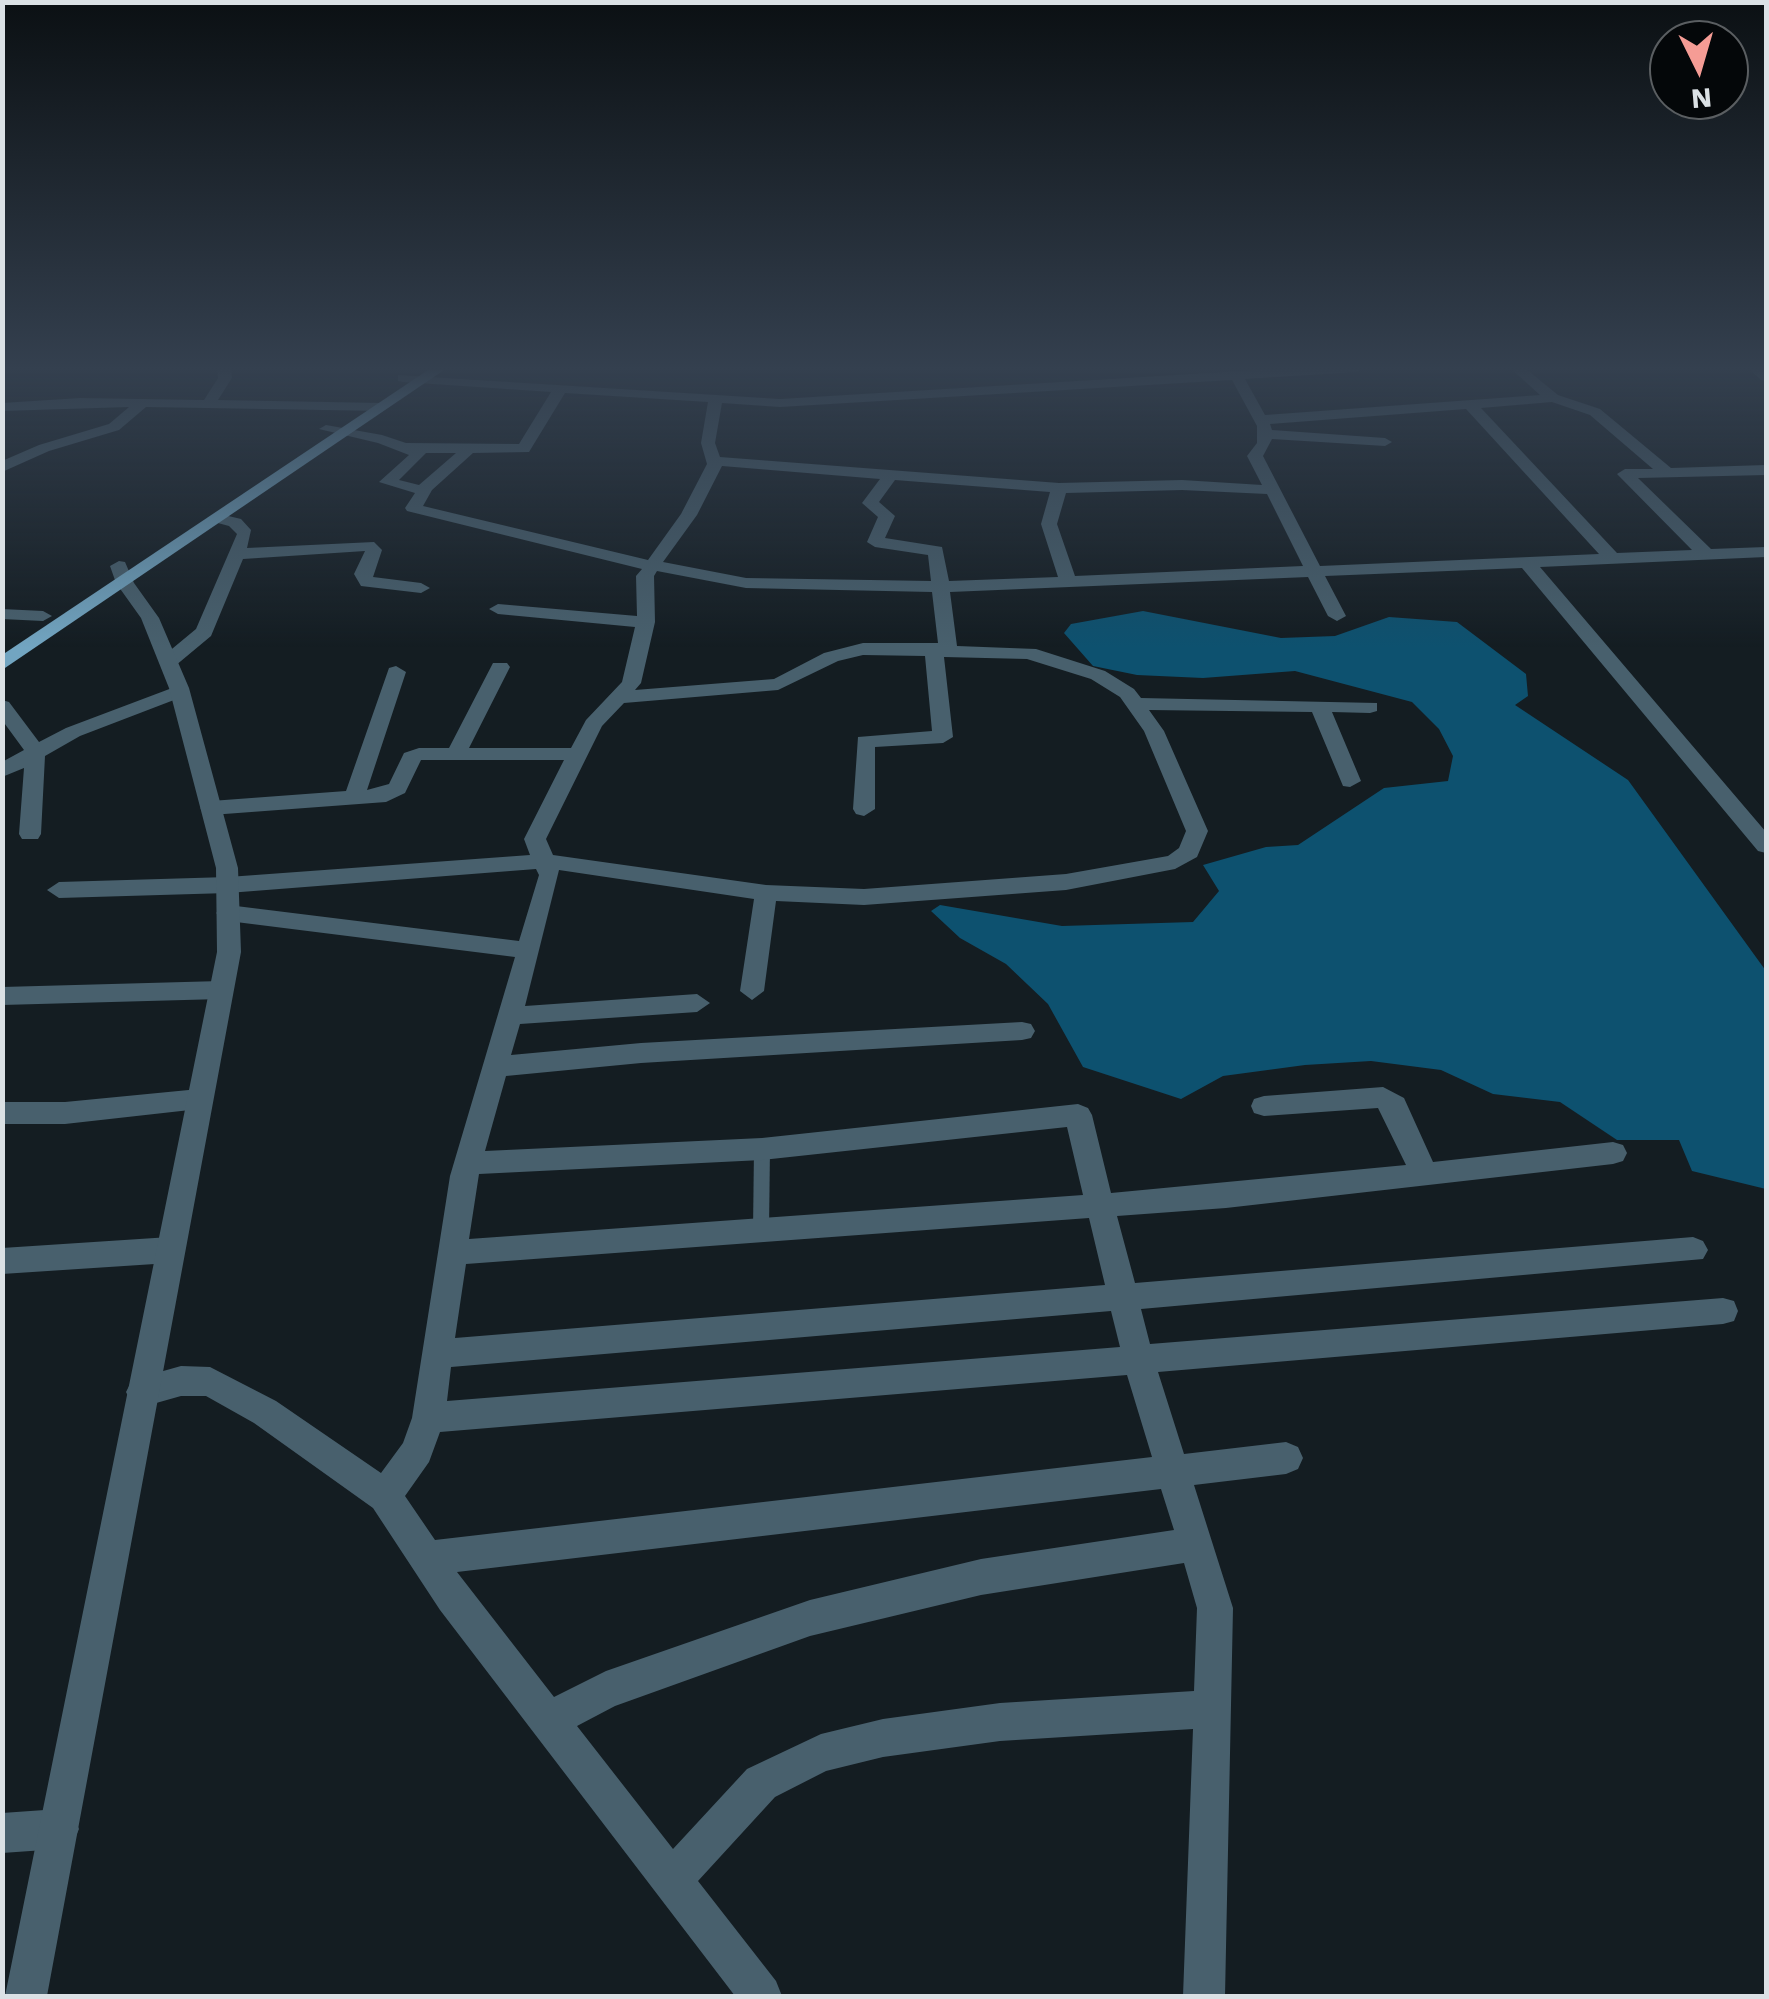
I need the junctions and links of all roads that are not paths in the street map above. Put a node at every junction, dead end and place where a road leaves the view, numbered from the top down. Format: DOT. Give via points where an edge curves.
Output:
graph roads {
  1 [pos="281,461"];
  2 [pos="304,461"];
  3 [pos="411,461"];
  4 [pos="455,461"];
  5 [pos="716,461"];
  6 [pos="721,461"];
  7 [pos="1258,461"];
  8 [pos="1522,461"];
  9 [pos="1654,461"];
  10 [pos="1766,470"];
  11 [pos="893,472"];
  12 [pos="1668,473"];
  13 [pos="1058,488"];
  14 [pos="423,490"];
  15 [pos="1274,490"];
  16 [pos="220,519"];
  17 [pos="1766,552"];
  18 [pos="238,554"];
  19 [pos="1707,555"];
  20 [pos="1612,558"];
  21 [pos="1526,562"];
  22 [pos="649,566"];
  23 [pos="1315,569"];
  24 [pos="122,574"];
  25 [pos="1068,581"];
  26 [pos="421,588"];
  27 [pos="943,588"];
  28 [pos="498,608"];
  29 [pos="2,614"];
  30 [pos="43,616"];
  31 [pos="1337,616"];
  32 [pos="646,622"];
  33 [pos="2,643"];
  34 [pos="941,648"];
  35 [pos="168,662"];
  36 [pos="2,664"];
  37 [pos="500,667"];
  38 [pos="396,672"];
  39 [pos="180,690"];
  40 [pos="622,696"];
  41 [pos="1136,704"];
  42 [pos="2,706"];
  43 [pos="1319,706"];
  44 [pos="1370,706"];
  45 [pos="35,752"];
  46 [pos="578,754"];
  47 [pos="455,756"];
  48 [pos="2,771"];
  49 [pos="1350,781"];
  50 [pos="354,798"];
  51 [pos="210,808"];
  52 [pos="864,809"];
  53 [pos="30,834"];
  54 [pos="1766,846"];
  55 [pos="546,861"];
  56 [pos="59,890"];
  57 [pos="766,892"];
  58 [pos="228,899"];
  59 [pos="527,950"];
  60 [pos="221,990"];
  61 [pos="752,990"];
  62 [pos="2,996"];
  63 [pos="698,1003"];
  64 [pos="509,1016"];
  65 [pos="1022,1032"];
  66 [pos="494,1067"];
  67 [pos="199,1099"];
  68 [pos="1264,1106"];
  69 [pos="2,1112"];
  70 [pos="762,1149"];
  71 [pos="1613,1152"];
  72 [pos="467,1163"];
  73 [pos="1424,1173"];
  74 [pos="1100,1206"];
  75 [pos="761,1230"];
  76 [pos="170,1250"];
  77 [pos="1693,1250"];
  78 [pos="451,1253"];
  79 [pos="2,1260"];
  80 [pos="1126,1299"];
  81 [pos="1723,1311"];
  82 [pos="436,1354"];
  83 [pos="1138,1358"];
  84 [pos="142,1392"];
  85 [pos="428,1418"];
  86 [pos="1286,1458"];
  87 [pos="1173,1472"];
  88 [pos="385,1496"];
  89 [pos="1195,1544"];
  90 [pos="428,1558"];
  91 [pos="1212,1709"];
  92 [pos="548,1721"];
  93 [pos="58,1828"];
  94 [pos="2,1833"];
  95 [pos="670,1881"];
  96 [pos="26,1996"];
  97 [pos="761,1996"];
  98 [pos="1204,1996"];
  1 -- 24 [label="main road"];
  2 -- 16 [label="main road"];
  3 -- 14 [label="street" via="387,482"];
  4 -- 14 [label="street"];
  5 -- 22 [label="street" via="689,514"];
  6 -- 11 [label="street"];
  7 -- 15 [label="street"];
  8 -- 20 [label="street"];
  9 -- 12 [label="street"];
  10 -- 12 [label="street"];
  11 -- 13 [label="street"];
  11 -- 27 [label="street" via="870,503 887,516 876,544 936,551"];
  12 -- 19 [label="street" via="1625,475"];
  13 -- 15 [label="street"];
  13 -- 25 [label="street" via="1049,524"];
  14 -- 22 [label="street" via="413,508"];
  15 -- 23 [label="street"];
  16 -- 18 [label="street" via="246,534"];
  16 -- 24 [label="main road"];
  17 -- 19 [label="street"];
  18 -- 26 [label="street" via="368,546 374,550 366,582"];
  18 -- 35 [label="street" via="204,632"];
  19 -- 20 [label="street"];
  20 -- 21 [label="street"];
  21 -- 23 [label="street"];
  21 -- 54 [label="street"];
  22 -- 27 [label="street" via="746,582"];
  22 -- 32 [label="street" via="643,584"];
  23 -- 25 [label="street"];
  23 -- 31 [label="street"];
  24 -- 30 [label="main road"];
  24 -- 35 [label="street"];
  24 -- 36 [label="main road"];
  25 -- 27 [label="street"];
  27 -- 34 [label="street"];
  28 -- 32 [label="street"];
  29 -- 30 [label="street"];
  30 -- 33 [label="main road"];
  32 -- 40 [label="street"];
  34 -- 40 [label="street" via="863,649 832,656 778,684"];
  34 -- 41 [label="street" via="1028,653 1098,675"];
  34 -- 52 [label="street" via="943,737 866,741"];
  35 -- 39 [label="street"];
  37 -- 47 [label="street"];
  38 -- 50 [label="street"];
  39 -- 45 [label="street"];
  39 -- 51 [label="street"];
  40 -- 46 [label="street" via="594,724"];
  41 -- 43 [label="street"];
  41 -- 57 [label="street" via="1197,832 1189,852 1175,862 966,892"];
  42 -- 45 [label="street"];
  43 -- 44 [label="street"];
  43 -- 49 [label="street"];
  45 -- 48 [label="street"];
  45 -- 53 [label="street"];
  46 -- 47 [label="street"];
  46 -- 55 [label="street" via="536,839"];
  47 -- 50 [label="street" via="414,755 394,792"];
  50 -- 51 [label="street"];
  51 -- 58 [label="street"];
  55 -- 57 [label="street"];
  55 -- 58 [label="street"];
  55 -- 59 [label="street" via="550,875"];
  56 -- 58 [label="street"];
  57 -- 61 [label="street"];
  58 -- 59 [label="street"];
  58 -- 60 [label="street"];
  59 -- 64 [label="street"];
  60 -- 62 [label="street"];
  60 -- 67 [label="street"];
  63 -- 64 [label="street"];
  64 -- 66 [label="street"];
  65 -- 66 [label="street"];
  66 -- 72 [label="street"];
  67 -- 69 [label="street" via="65,1113"];
  67 -- 76 [label="street"];
  68 -- 73 [label="street" via="1383,1098 1394,1105"];
  70 -- 72 [label="street"];
  70 -- 74 [label="street" via="1078,1115"];
  70 -- 75 [label="lane"];
  71 -- 73 [label="street"];
  72 -- 78 [label="street"];
  73 -- 74 [label="street"];
  74 -- 75 [label="street"];
  74 -- 80 [label="street"];
  75 -- 78 [label="street"];
  76 -- 79 [label="street"];
  76 -- 84 [label="street"];
  77 -- 80 [label="street"];
  78 -- 82 [label="street"];
  80 -- 82 [label="street"];
  80 -- 83 [label="street"];
  81 -- 83 [label="street"];
  82 -- 85 [label="street"];
  83 -- 85 [label="street"];
  83 -- 87 [label="street"];
  84 -- 88 [label="street" via="181,1381 210,1382"];
  84 -- 93 [label="street"];
  85 -- 88 [label="street" via="417,1450"];
  86 -- 87 [label="street"];
  87 -- 89 [label="street"];
  87 -- 90 [label="street"];
  88 -- 90 [label="street"];
  89 -- 91 [label="street" via="1214,1608"];
  89 -- 92 [label="street" via="981,1577 810,1618 606,1690"];
  90 -- 92 [label="street"];
  91 -- 95 [label="street" via="1000,1722 820,1753 761,1783"];
  91 -- 98 [label="street"];
  92 -- 95 [label="street"];
  93 -- 94 [label="street"];
  93 -- 96 [label="street"];
  95 -- 97 [label="street"];
}
